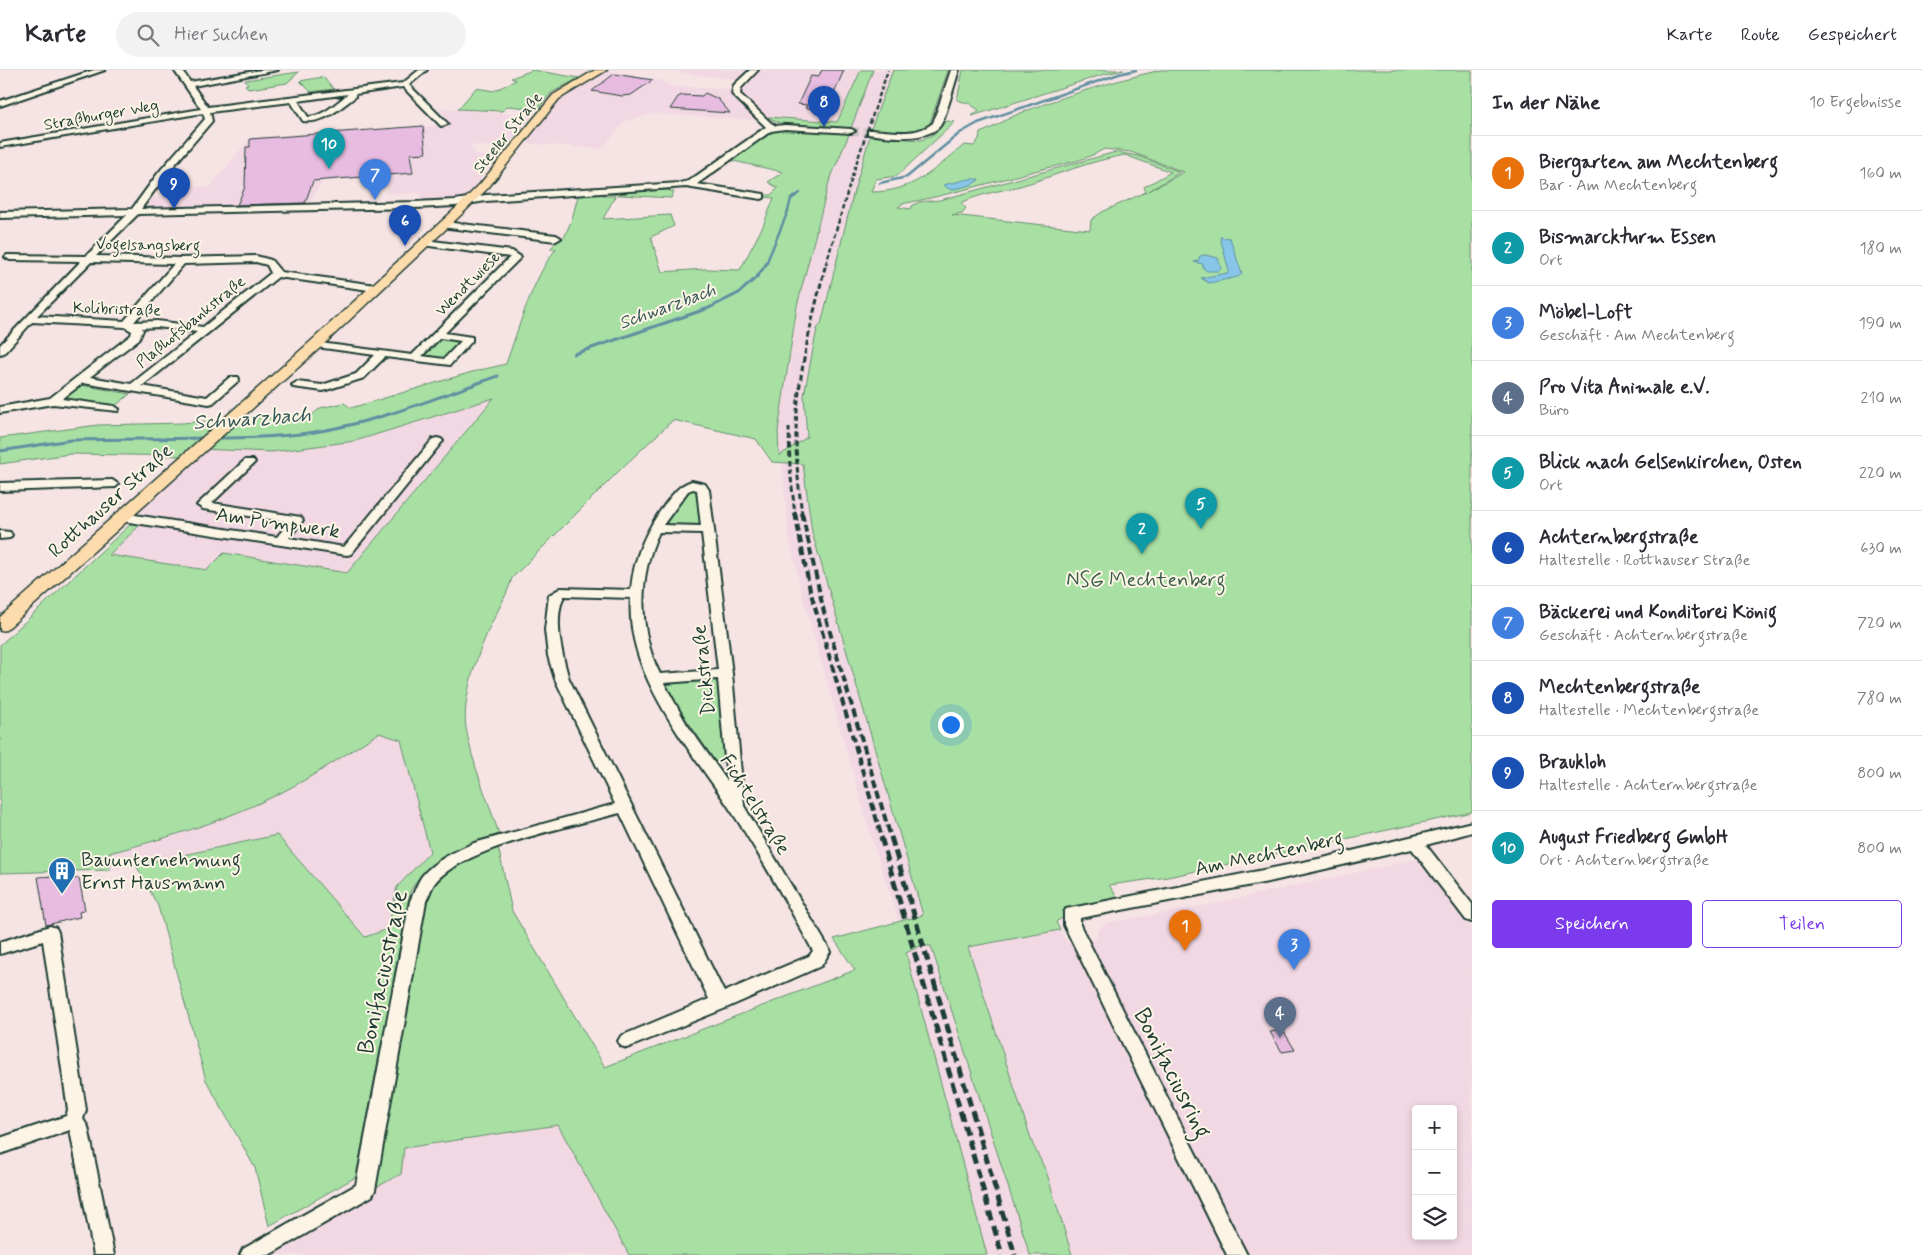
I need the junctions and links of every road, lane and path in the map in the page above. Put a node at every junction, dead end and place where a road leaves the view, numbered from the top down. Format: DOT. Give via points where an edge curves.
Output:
graph roads {
  1 [pos="101,70"];
  2 [pos="178,70"];
  3 [pos="274,70"];
  4 [pos="422,70"];
  5 [pos="602,70"];
  6 [pos="754,70"];
  7 [pos="955,70"];
  8 [pos="189,84"];
  9 [pos="405,85"];
  10 [pos="350,92"];
  11 [pos="293,99"];
  12 [pos="0,104"];
  13 [pos="206,110"];
  14 [pos="444,124"];
  15 [pos="774,128"];
  16 [pos="851,131"];
  17 [pos="871,132"];
  18 [pos="0,145"];
  19 [pos="688,185"];
  20 [pos="761,196"];
  21 [pos="471,200"];
  22 [pos="134,213"];
  23 [pos="0,214"];
  24 [pos="444,225"];
  25 [pos="556,238"];
  26 [pos="425,243"];
  27 [pos="10,257"];
  28 [pos="88,258"];
  29 [pos="181,261"];
  30 [pos="276,274"];
  31 [pos="376,288"];
  32 [pos="29,319"];
  33 [pos="127,324"];
  34 [pos="204,330"];
  35 [pos="438,335"];
  36 [pos="316,344"];
  37 [pos="0,351"];
  38 [pos="384,353"];
  39 [pos="414,358"];
  40 [pos="81,379"];
  41 [pos="234,379"];
  42 [pos="297,385"];
  43 [pos="133,388"];
  44 [pos="53,401"];
  45 [pos="0,410"];
  46 [pos="114,410"];
  47 [pos="437,441"];
  48 [pos="249,462"];
  49 [pos="112,484"];
  50 [pos="692,485"];
  51 [pos="0,487"];
  52 [pos="122,517"];
  53 [pos="655,528"];
  54 [pos="707,530"];
  55 [pos="280,541"];
  56 [pos="636,594"];
  57 [pos="0,626"];
  58 [pos="725,674"];
  59 [pos="654,679"];
  60 [pos="737,805"];
  61 [pos="624,807"];
  62 [pos="1472,827"];
  63 [pos="1416,843"];
  64 [pos="1072,913"];
  65 [pos="1472,916"];
  66 [pos="0,948"];
  67 [pos="720,1002"];
  68 [pos="627,1041"];
  69 [pos="74,1121"];
  70 [pos="0,1146"];
  71 [pos="104,1255"];
  72 [pos="250,1255"];
  73 [pos="1237,1255"];
  1 -- 12 [label="street"];
  2 -- 8 [label="street"];
  3 -- 8 [label="street"];
  4 -- 9 [label="street"];
  5 -- 21 [label="main road, Steeler Straße" via="554,100"];
  6 -- 15 [label="street" via="737,88 736,94"];
  7 -- 17 [label="street" via="937,124 932,130 910,135"];
  8 -- 13 [label="street"];
  9 -- 10 [label="street, Straßburger Weg"];
  9 -- 14 [label="street"];
  10 -- 11 [label="street, Straßburger Weg"];
  10 -- 11 [label="street" via="352,95 321,118 306,119"];
  11 -- 13 [label="street, Straßburger Weg"];
  13 -- 18 [label="street, Straßburger Weg"];
  13 -- 22 [label="street" via="209,119"];
  15 -- 16 [label="street"];
  15 -- 19 [label="street"];
  19 -- 20 [label="street"];
  19 -- 21 [label="street"];
  21 -- 22 [label="street" via="422,205"];
  21 -- 24 [label="main road, Steeler Straße"];
  22 -- 23 [label="street"];
  22 -- 28 [label="street"];
  24 -- 25 [label="street"];
  24 -- 26 [label="main road, Steeler Straße"];
  26 -- 31 [label="main road, Rotthauser Straße"];
  26 -- 35 [label="street, Wendtwiese" via="516,257"];
  27 -- 28 [label="street, Vogelsangsberg"];
  28 -- 29 [label="street, Vogelsangsberg"];
  28 -- 32 [label="street"];
  29 -- 30 [label="street, Vogelsangsberg" via="266,260 273,265"];
  29 -- 33 [label="street"];
  30 -- 31 [label="street, Plaßhofsbankstraße"];
  30 -- 34 [label="street, Plaßhofsbankstraße"];
  31 -- 36 [label="main road, Rotthauser Straße"];
  32 -- 33 [label="street, Kolibristraße"];
  32 -- 37 [label="street"];
  33 -- 34 [label="street, Kolibristraße"];
  33 -- 40 [label="street" via="138,330 135,337"];
  34 -- 43 [label="street, Plaßhofsbankstraße"];
  35 -- 39 [label="street, Wendtwiese"];
  35 -- 39 [label="street, Wendtwiese" via="468,339 446,363"];
  36 -- 38 [label="street, Wendtwiese"];
  36 -- 52 [label="main road, Rotthauser Straße"];
  38 -- 39 [label="street, Wendtwiese"];
  38 -- 42 [label="street" via="360,376 323,388"];
  40 -- 43 [label="street"];
  40 -- 44 [label="street"];
  41 -- 43 [label="street, Plaßhofsbankstraße" via="209,401"];
  44 -- 45 [label="street"];
  44 -- 46 [label="street"];
  47 -- 55 [label="street, Am Pumpwerk" via="347,551"];
  48 -- 55 [label="street" via="203,505 297,520"];
  49 -- 51 [label="street"];
  50 -- 53 [label="street, Fichtelstraße" via="684,488"];
  50 -- 54 [label="street, Dickstraße" via="703,490"];
  52 -- 55 [label="street, Am Pumpwerk"];
  52 -- 57 [label="main road, Rotthauser Straße"];
  53 -- 54 [label="street"];
  53 -- 56 [label="street, Fichtelstraße" via="642,560"];
  54 -- 58 [label="street, Dickstraße"];
  56 -- 59 [label="street, Fichtelstraße" via="639,634"];
  56 -- 61 [label="street" via="561,592 556,595 552,624 555,656 562,679"];
  58 -- 59 [label="street"];
  58 -- 60 [label="street, Dickstraße"];
  59 -- 60 [label="street, Fichtelstraße"];
  60 -- 67 [label="street, Fichtelstraße" via="822,952 815,961"];
  61 -- 67 [label="street"];
  61 -- 72 [label="street, Bonifaciusstraße" via="480,847 442,867 428,880 418,901 365,1190"];
  62 -- 63 [label="street, Am Mechtenberg"];
  63 -- 64 [label="street, Am Mechtenberg"];
  63 -- 65 [label="street"];
  64 -- 73 [label="street, Bonifaciusring" via="1072,925"];
  66 -- 69 [label="street" via="50,932 77,1110"];
  67 -- 68 [label="street"];
  69 -- 70 [label="street"];
  69 -- 71 [label="street" via="79,1126"];
}
